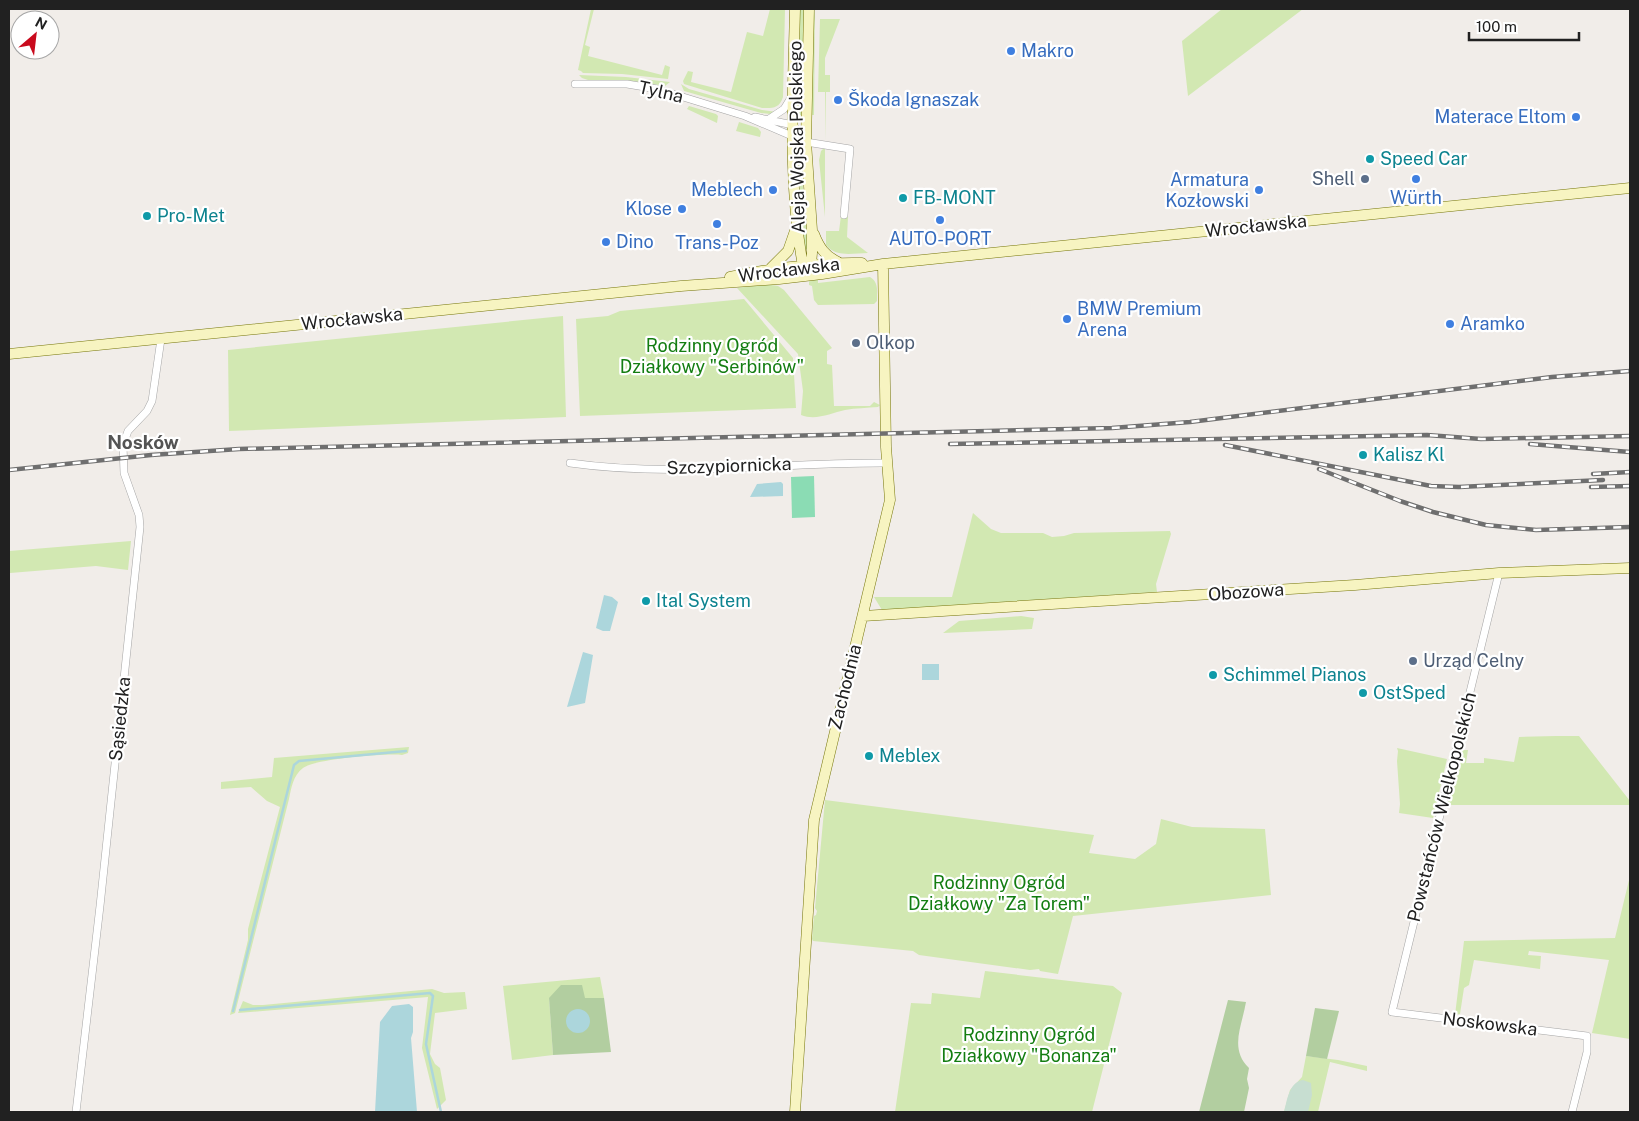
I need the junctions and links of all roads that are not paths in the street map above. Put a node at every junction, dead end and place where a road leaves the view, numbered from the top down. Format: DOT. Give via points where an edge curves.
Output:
graph roads {
  1 [pos="796,9"];
  2 [pos="809,9"];
  3 [pos="575,84"];
  4 [pos="793,94"];
  5 [pos="745,116"];
  6 [pos="769,119"];
  7 [pos="793,125"];
  8 [pos="793,136"];
  9 [pos="806,142"];
  10 [pos="1630,188"];
  11 [pos="844,215"];
  12 [pos="797,222"];
  13 [pos="812,230"];
  14 [pos="838,262"];
  15 [pos="882,264"];
  16 [pos="807,265"];
  17 [pos="770,269"];
  18 [pos="805,276"];
  19 [pos="696,284"];
  20 [pos="161,339"];
  21 [pos="9,354"];
  22 [pos="570,463"];
  23 [pos="888,463"];
  24 [pos="1630,568"];
  25 [pos="1499,573"];
  26 [pos="863,616"];
  27 [pos="1392,1012"];
  28 [pos="76,1112"];
  29 [pos="795,1112"];
  30 [pos="1572,1112"];
  1 -- 4 [label="street, Aleja Wojska Polskiego"];
  2 -- 9 [label="street, Aleja Wojska Polskiego"];
  3 -- 5 [label="street, Tylna" via="642,86"];
  4 -- 6 [label="street" via="784,109"];
  4 -- 7 [label="street, Aleja Wojska Polskiego"];
  5 -- 6 [label="street, Tylna"];
  5 -- 8 [label="street, Tylna"];
  6 -- 7 [label="street, Tylna"];
  7 -- 8 [label="street, Aleja Wojska Polskiego"];
  7 -- 9 [label="street"];
  8 -- 9 [label="street, Tylna"];
  8 -- 12 [label="street, Aleja Wojska Polskiego"];
  9 -- 11 [label="street, Tylna" via="850,149"];
  9 -- 13 [label="street, Aleja Wojska Polskiego"];
  10 -- 15 [label="street, Wrocławska"];
  12 -- 16 [label="street, Aleja Wojska Polskiego"];
  12 -- 17 [label="street" via="790,247"];
  13 -- 14 [label="street" via="822,250"];
  13 -- 16 [label="street, Aleja Wojska Polskiego"];
  14 -- 15 [label="street, Wrocławska"];
  14 -- 16 [label="street, Wrocławska"];
  15 -- 18 [label="street, Wrocławska"];
  15 -- 23 [label="street, Zachodnia"];
  16 -- 17 [label="street, Wrocławska"];
  16 -- 18 [label="street"];
  17 -- 19 [label="street, Wrocławska"];
  18 -- 19 [label="street, Wrocławska"];
  19 -- 20 [label="street, Wrocławska"];
  20 -- 21 [label="street, Wrocławska"];
  20 -- 28 [label="street, Sąsiedzka" via="152,402 128,431 123,445 126,479 140,527"];
  22 -- 23 [label="street, Szczypiornicka" via="686,469"];
  23 -- 26 [label="street, Zachodnia" via="889,508"];
  24 -- 25 [label="street, Obozowa"];
  25 -- 26 [label="street, Obozowa"];
  25 -- 27 [label="street, Powstańców Wielkopolskich"];
  26 -- 29 [label="street, Zachodnia" via="814,820"];
  27 -- 30 [label="street, Noskowska" via="1587,1036 1587,1052"];
}
